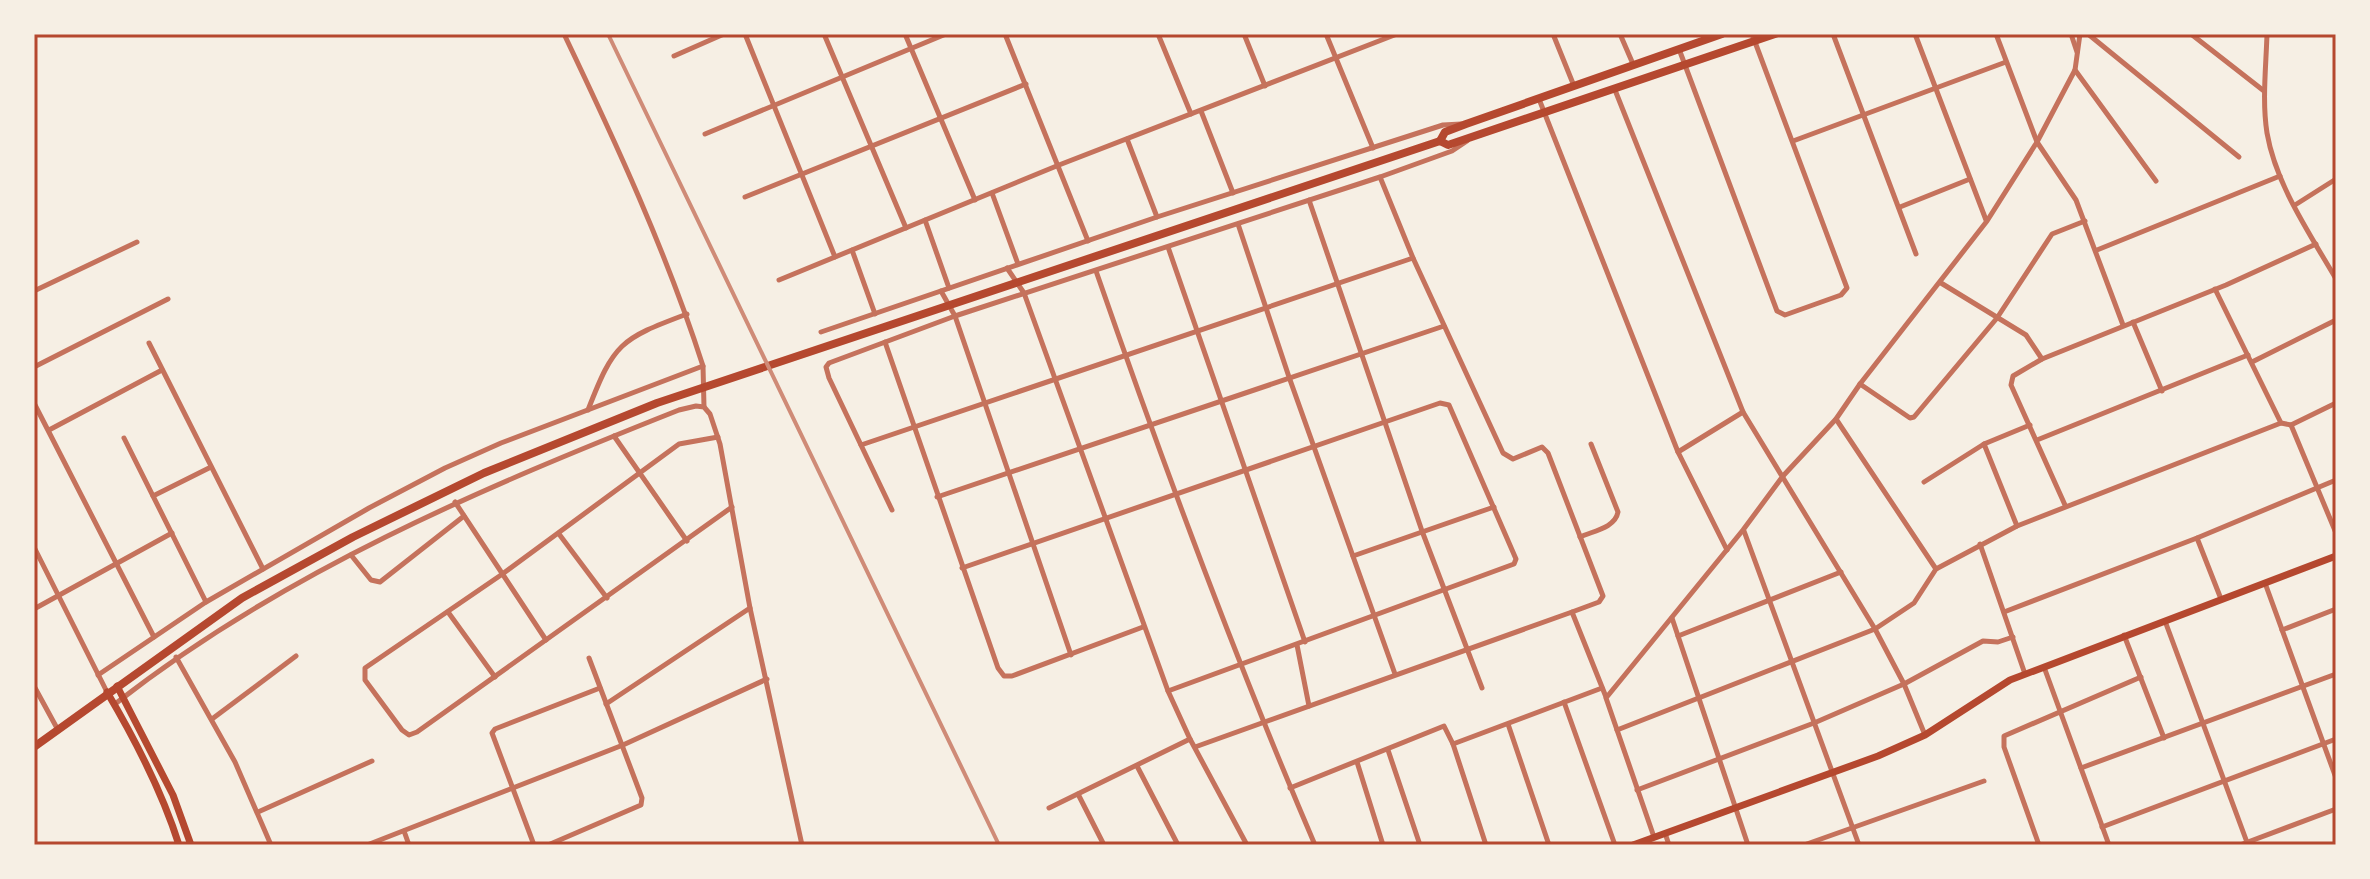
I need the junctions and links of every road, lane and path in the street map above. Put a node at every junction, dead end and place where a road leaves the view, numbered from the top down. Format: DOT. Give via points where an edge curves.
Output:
graph roads {
  1 [pos="564,34"];
  2 [pos="724,34"];
  3 [pos="745,34"];
  4 [pos="824,34"];
  5 [pos="905,34"];
  6 [pos="946,34"];
  7 [pos="1005,34"];
  8 [pos="1158,34"];
  9 [pos="1244,34"];
  10 [pos="1326,34"];
  11 [pos="1397,34"];
  12 [pos="1553,34"];
  13 [pos="1620,34"];
  14 [pos="1722,34"];
  15 [pos="1775,34"];
  16 [pos="1833,34"];
  17 [pos="1915,34"];
  18 [pos="1996,34"];
  19 [pos="2071,34"];
  20 [pos="2080,34"];
  21 [pos="2088,34"];
  22 [pos="2191,34"];
  23 [pos="2267,34"];
  24 [pos="1704,37"];
  25 [pos="1753,37"];
  26 [pos="911,49"];
  27 [pos="1679,49"];
  28 [pos="2077,52"];
  29 [pos="674,56"];
  30 [pos="1336,58"];
  31 [pos="2006,62"];
  32 [pos="1684,64"];
  33 [pos="1633,65"];
  34 [pos="2075,70"];
  35 [pos="843,77"];
  36 [pos="1026,84"];
  37 [pos="1265,86"];
  38 [pos="1575,87"];
  39 [pos="1935,89"];
  40 [pos="1615,90"];
  41 [pos="2265,92"];
  42 [pos="1539,99"];
  43 [pos="773,104"];
  44 [pos="1201,111"];
  45 [pos="1191,114"];
  46 [pos="1544,114"];
  47 [pos="1864,116"];
  48 [pos="940,118"];
  49 [pos="1466,124"];
  50 [pos="705,134"];
  51 [pos="1471,138"];
  52 [pos="1127,139"];
  53 [pos="1440,141"];
  54 [pos="1793,141"];
  55 [pos="2037,142"];
  56 [pos="871,146"];
  57 [pos="1373,148"];
  58 [pos="2239,157"];
  59 [pos="1059,165"];
  60 [pos="801,174"];
  61 [pos="2280,176"];
  62 [pos="1380,177"];
  63 [pos="1970,179"];
  64 [pos="2336,179"];
  65 [pos="2156,181"];
  66 [pos="992,193"];
  67 [pos="1233,193"];
  68 [pos="745,197"];
  69 [pos="975,200"];
  70 [pos="1309,200"];
  71 [pos="2295,205"];
  72 [pos="1900,207"];
  73 [pos="1157,217"];
  74 [pos="925,220"];
  75 [pos="1987,221"];
  76 [pos="2085,221"];
  77 [pos="1238,224"];
  78 [pos="906,228"];
  79 [pos="1088,241"];
  80 [pos="137,242"];
  81 [pos="2316,244"];
  82 [pos="1168,247"];
  83 [pos="852,250"];
  84 [pos="2097,250"];
  85 [pos="1916,254"];
  86 [pos="835,257"];
  87 [pos="1413,258"];
  88 [pos="1018,264"];
  89 [pos="1007,268"];
  90 [pos="1096,271"];
  91 [pos="2336,279"];
  92 [pos="779,280"];
  93 [pos="1337,283"];
  94 [pos="1941,283"];
  95 [pos="949,288"];
  96 [pos="2215,289"];
  97 [pos="34,291"];
  98 [pos="941,291"];
  99 [pos="1024,293"];
  100 [pos="168,299"];
  101 [pos="1266,308"];
  102 [pos="687,314"];
  103 [pos="875,314"];
  104 [pos="955,316"];
  105 [pos="1997,318"];
  106 [pos="2336,320"];
  107 [pos="2133,321"];
  108 [pos="2123,325"];
  109 [pos="1444,326"];
  110 [pos="821,332"];
  111 [pos="1197,332"];
  112 [pos="885,342"];
  113 [pos="149,343"];
  114 [pos="1361,354"];
  115 [pos="2248,355"];
  116 [pos="1125,356"];
  117 [pos="2042,359"];
  118 [pos="2252,362"];
  119 [pos="703,366"];
  120 [pos="34,367"];
  121 [pos="162,370"];
  122 [pos="1289,377"];
  123 [pos="1055,379"];
  124 [pos="1860,384"];
  125 [pos="2162,391"];
  126 [pos="1220,401"];
  127 [pos="984,402"];
  128 [pos="34,403"];
  129 [pos="2336,403"];
  130 [pos="704,407"];
  131 [pos="588,410"];
  132 [pos="1743,412"];
  133 [pos="1836,419"];
  134 [pos="1386,422"];
  135 [pos="2281,423"];
  136 [pos="1150,424"];
  137 [pos="2030,425"];
  138 [pos="2291,425"];
  139 [pos="914,428"];
  140 [pos="49,430"];
  141 [pos="614,436"];
  142 [pos="718,437"];
  143 [pos="124,438"];
  144 [pos="2037,440"];
  145 [pos="1591,444"];
  146 [pos="1984,444"];
  147 [pos="861,445"];
  148 [pos="1079,448"];
  149 [pos="1314,448"];
  150 [pos="1678,452"];
  151 [pos="211,467"];
  152 [pos="1245,471"];
  153 [pos="1009,472"];
  154 [pos="638,474"];
  155 [pos="1783,476"];
  156 [pos="2336,480"];
  157 [pos="1924,482"];
  158 [pos="2318,488"];
  159 [pos="1175,494"];
  160 [pos="153,496"];
  161 [pos="937,497"];
  162 [pos="455,502"];
  163 [pos="2065,505"];
  164 [pos="732,507"];
  165 [pos="1494,507"];
  166 [pos="892,510"];
  167 [pos="464,516"];
  168 [pos="1104,520"];
  169 [pos="2017,526"];
  170 [pos="1743,530"];
  171 [pos="1422,531"];
  172 [pos="172,533"];
  173 [pos="2336,533"];
  174 [pos="559,534"];
  175 [pos="1580,537"];
  176 [pos="2197,538"];
  177 [pos="687,541"];
  178 [pos="1035,544"];
  179 [pos="1980,544"];
  180 [pos="34,547"];
  181 [pos="1727,550"];
  182 [pos="351,555"];
  183 [pos="1353,556"];
  184 [pos="2336,556"];
  185 [pos="116,564"];
  186 [pos="962,568"];
  187 [pos="263,569"];
  188 [pos="1936,569"];
  189 [pos="1841,572"];
  190 [pos="501,575"];
  191 [pos="2265,583"];
  192 [pos="1444,590"];
  193 [pos="58,595"];
  194 [pos="607,598"];
  195 [pos="2221,599"];
  196 [pos="206,602"];
  197 [pos="1768,602"];
  198 [pos="750,608"];
  199 [pos="34,609"];
  200 [pos="2336,609"];
  201 [pos="448,612"];
  202 [pos="1572,612"];
  203 [pos="2004,612"];
  204 [pos="1374,615"];
  205 [pos="1672,617"];
  206 [pos="2165,620"];
  207 [pos="1143,627"];
  208 [pos="1875,629"];
  209 [pos="2282,630"];
  210 [pos="2124,635"];
  211 [pos="1678,636"];
  212 [pos="154,637"];
  213 [pos="2013,637"];
  214 [pos="546,640"];
  215 [pos="1305,642"];
  216 [pos="1297,645"];
  217 [pos="1467,649"];
  218 [pos="1071,655"];
  219 [pos="296,656"];
  220 [pos="176,657"];
  221 [pos="589,658"];
  222 [pos="1791,664"];
  223 [pos="1240,666"];
  224 [pos="2043,666"];
  225 [pos="1395,674"];
  226 [pos="2025,674"];
  227 [pos="2336,674"];
  228 [pos="98,675"];
  229 [pos="495,677"];
  230 [pos="2141,677"];
  231 [pos="767,679"];
  232 [pos="1904,684"];
  233 [pos="2302,685"];
  234 [pos="34,686"];
  235 [pos="117,686"];
  236 [pos="600,688"];
  237 [pos="1482,688"];
  238 [pos="1602,688"];
  239 [pos="1168,691"];
  240 [pos="107,692"];
  241 [pos="125,696"];
  242 [pos="1606,698"];
  243 [pos="1699,699"];
  244 [pos="1564,702"];
  245 [pos="606,704"];
  246 [pos="114,705"];
  247 [pos="1309,706"];
  248 [pos="2059,710"];
  249 [pos="212,719"];
  250 [pos="1262,723"];
  251 [pos="1814,723"];
  252 [pos="1508,724"];
  253 [pos="2202,724"];
  254 [pos="58,730"];
  255 [pos="1617,730"];
  256 [pos="1925,735"];
  257 [pos="2164,738"];
  258 [pos="1190,739"];
  259 [pos="2336,739"];
  260 [pos="1453,744"];
  261 [pos="2324,744"];
  262 [pos="623,745"];
  263 [pos="34,747"];
  264 [pos="1195,747"];
  265 [pos="1388,750"];
  266 [pos="1718,759"];
  267 [pos="372,761"];
  268 [pos="1357,762"];
  269 [pos="1137,766"];
  270 [pos="2081,768"];
  271 [pos="1835,773"];
  272 [pos="2336,778"];
  273 [pos="1984,781"];
  274 [pos="2224,783"];
  275 [pos="513,787"];
  276 [pos="1290,788"];
  277 [pos="1637,790"];
  278 [pos="1078,794"];
  279 [pos="1049,808"];
  280 [pos="1735,808"];
  281 [pos="2336,809"];
  282 [pos="258,812"];
  283 [pos="2102,827"];
  284 [pos="1854,828"];
  285 [pos="404,830"];
  286 [pos="1665,833"];
  287 [pos="1654,837"];
  288 [pos="2245,844"];
  289 [pos="179,845"];
  290 [pos="191,845"];
  291 [pos="271,845"];
  292 [pos="367,845"];
  293 [pos="409,845"];
  294 [pos="534,845"];
  295 [pos="548,845"];
  296 [pos="802,845"];
  297 [pos="1104,845"];
  298 [pos="1178,845"];
  299 [pos="1247,845"];
  300 [pos="1315,845"];
  301 [pos="1383,845"];
  302 [pos="1420,845"];
  303 [pos="1486,845"];
  304 [pos="1549,845"];
  305 [pos="1615,845"];
  306 [pos="1633,845"];
  307 [pos="1669,845"];
  308 [pos="1748,845"];
  309 [pos="1804,845"];
  310 [pos="1859,845"];
  311 [pos="2039,845"];
  312 [pos="2109,845"];
  1 -- 102 [label="street"];
  2 -- 29 [label="street"];
  3 -- 43 [label="street"];
  4 -- 35 [label="street"];
  5 -- 26 [label="street"];
  6 -- 26 [label="street"];
  7 -- 36 [label="street"];
  8 -- 45 [label="street"];
  9 -- 37 [label="street"];
  10 -- 30 [label="street"];
  11 -- 30 [label="street"];
  12 -- 38 [label="street"];
  13 -- 33 [label="street"];
  14 -- 24 [label="main road"];
  15 -- 25 [label="main road"];
  16 -- 47 [label="street"];
  17 -- 39 [label="street"];
  18 -- 31 [label="street"];
  19 -- 28 [label="street"];
  20 -- 28 [label="street"];
  21 -- 58 [label="street"];
  22 -- 41 [label="street"];
  23 -- 41 [label="street"];
  24 -- 27 [label="main road"];
  25 -- 32 [label="main road"];
  25 -- 54 [label="street"];
  26 -- 35 [label="street"];
  26 -- 48 [label="street"];
  27 -- 32 [label="street"];
  27 -- 33 [label="main road"];
  28 -- 34 [label="street"];
  30 -- 37 [label="street"];
  30 -- 57 [label="street"];
  31 -- 39 [label="street"];
  31 -- 55 [label="street"];
  32 -- 40 [label="main road"];
  32 -- 54 [label="street" via="1777,311 1785,315 1841,295 1847,288"];
  33 -- 38 [label="main road"];
  34 -- 55 [label="street"];
  34 -- 65 [label="street"];
  35 -- 43 [label="street"];
  35 -- 56 [label="street"];
  36 -- 48 [label="street"];
  36 -- 59 [label="street"];
  37 -- 44 [label="street"];
  38 -- 42 [label="main road"];
  39 -- 47 [label="street"];
  39 -- 63 [label="street"];
  40 -- 46 [label="main road"];
  40 -- 132 [label="street"];
  41 -- 61 [label="street" via="2267,133"];
  42 -- 46 [label="street"];
  42 -- 49 [label="main road"];
  43 -- 50 [label="street"];
  43 -- 60 [label="street"];
  44 -- 45 [label="street"];
  44 -- 67 [label="street"];
  45 -- 52 [label="street"];
  46 -- 51 [label="main road"];
  46 -- 150 [label="street"];
  47 -- 54 [label="street"];
  47 -- 72 [label="street"];
  48 -- 56 [label="street"];
  48 -- 69 [label="street"];
  49 -- 53 [label="main road" via="1445,132"];
  49 -- 57 [label="street" via="1443,125"];
  51 -- 53 [label="main road" via="1448,145"];
  51 -- 62 [label="street" via="1452,151"];
  52 -- 59 [label="street"];
  52 -- 73 [label="street"];
  53 -- 235 [label="main road" via="657,403 484,473 242,598"];
  55 -- 75 [label="street"];
  55 -- 76 [label="street"];
  56 -- 60 [label="street"];
  56 -- 78 [label="street"];
  57 -- 67 [label="street"];
  59 -- 66 [label="street"];
  59 -- 79 [label="street"];
  60 -- 68 [label="street"];
  60 -- 86 [label="street"];
  61 -- 71 [label="street"];
  61 -- 84 [label="street"];
  62 -- 70 [label="street"];
  62 -- 87 [label="street"];
  63 -- 72 [label="street"];
  63 -- 75 [label="street"];
  64 -- 71 [label="street"];
  66 -- 69 [label="street"];
  66 -- 88 [label="street"];
  67 -- 73 [label="street"];
  69 -- 74 [label="street"];
  70 -- 77 [label="street"];
  70 -- 93 [label="street"];
  71 -- 81 [label="street"];
  72 -- 85 [label="street"];
  73 -- 79 [label="street"];
  74 -- 78 [label="street"];
  74 -- 95 [label="street"];
  75 -- 94 [label="street"];
  76 -- 84 [label="street"];
  76 -- 105 [label="street" via="2052,234"];
  77 -- 82 [label="street"];
  77 -- 101 [label="street"];
  78 -- 83 [label="street"];
  79 -- 88 [label="street"];
  80 -- 97 [label="street"];
  81 -- 91 [label="street"];
  81 -- 96 [label="street"];
  82 -- 90 [label="street"];
  82 -- 111 [label="street"];
  83 -- 86 [label="street"];
  83 -- 103 [label="street"];
  84 -- 108 [label="street"];
  86 -- 92 [label="street"];
  87 -- 93 [label="street"];
  87 -- 109 [label="street"];
  88 -- 89 [label="street"];
  89 -- 95 [label="street"];
  89 -- 99 [label="street"];
  90 -- 99 [label="street"];
  90 -- 116 [label="street"];
  93 -- 101 [label="street"];
  93 -- 114 [label="street"];
  94 -- 105 [label="street"];
  94 -- 124 [label="street"];
  95 -- 98 [label="street"];
  96 -- 107 [label="street"];
  96 -- 115 [label="street"];
  98 -- 103 [label="street"];
  98 -- 104 [label="street"];
  99 -- 104 [label="street"];
  99 -- 123 [label="street"];
  100 -- 120 [label="street"];
  101 -- 111 [label="street"];
  101 -- 122 [label="street"];
  102 -- 119 [label="street"];
  102 -- 131 [label="street" via="645,330 618,348"];
  103 -- 110 [label="street"];
  104 -- 112 [label="street"];
  104 -- 127 [label="street"];
  105 -- 117 [label="street" via="2026,335"];
  105 -- 124 [label="street" via="1914,417"];
  106 -- 118 [label="street"];
  107 -- 108 [label="street"];
  107 -- 125 [label="street"];
  108 -- 117 [label="street"];
  109 -- 114 [label="street"];
  109 -- 175 [label="street" via="1503,453 1513,459 1545,448"];
  111 -- 116 [label="street"];
  111 -- 126 [label="street"];
  112 -- 139 [label="street"];
  112 -- 147 [label="street" via="826,367"];
  113 -- 121 [label="street"];
  114 -- 122 [label="street"];
  114 -- 134 [label="street"];
  115 -- 118 [label="street"];
  115 -- 125 [label="street"];
  116 -- 123 [label="street"];
  116 -- 136 [label="street"];
  117 -- 137 [label="street" via="2010,380"];
  118 -- 135 [label="street"];
  119 -- 130 [label="street"];
  119 -- 131 [label="street"];
  121 -- 140 [label="street"];
  121 -- 151 [label="street"];
  122 -- 126 [label="street"];
  122 -- 149 [label="street"];
  123 -- 127 [label="street"];
  123 -- 148 [label="street"];
  124 -- 133 [label="street"];
  125 -- 144 [label="street"];
  126 -- 136 [label="street"];
  126 -- 152 [label="street"];
  127 -- 139 [label="street"];
  127 -- 153 [label="street"];
  128 -- 140 [label="street"];
  129 -- 138 [label="street"];
  130 -- 141 [label="street" via="679,410"];
  130 -- 142 [label="street"];
  131 -- 187 [label="street" via="445,468"];
  132 -- 150 [label="street"];
  132 -- 155 [label="street"];
  133 -- 155 [label="street"];
  133 -- 188 [label="street"];
  134 -- 149 [label="street"];
  134 -- 165 [label="street" via="1447,403"];
  134 -- 171 [label="street"];
  135 -- 138 [label="street"];
  135 -- 163 [label="street"];
  136 -- 148 [label="street"];
  136 -- 159 [label="street"];
  137 -- 144 [label="street"];
  137 -- 146 [label="street"];
  138 -- 158 [label="street"];
  139 -- 147 [label="street"];
  139 -- 161 [label="street"];
  140 -- 185 [label="street"];
  141 -- 154 [label="street"];
  141 -- 162 [label="street"];
  142 -- 154 [label="street" via="679,444"];
  142 -- 164 [label="street"];
  143 -- 160 [label="street"];
  144 -- 163 [label="street"];
  145 -- 175 [label="street" via="1618,517"];
  146 -- 157 [label="street"];
  146 -- 169 [label="street"];
  147 -- 166 [label="street"];
  148 -- 153 [label="street"];
  148 -- 168 [label="street"];
  149 -- 152 [label="street"];
  149 -- 183 [label="street"];
  150 -- 181 [label="street"];
  151 -- 160 [label="street"];
  151 -- 187 [label="street"];
  152 -- 159 [label="street"];
  152 -- 215 [label="street"];
  153 -- 161 [label="street"];
  153 -- 178 [label="street"];
  154 -- 174 [label="street"];
  154 -- 177 [label="street"];
  155 -- 170 [label="street"];
  155 -- 189 [label="street"];
  156 -- 158 [label="street"];
  158 -- 173 [label="street"];
  158 -- 176 [label="street"];
  159 -- 168 [label="street"];
  159 -- 223 [label="street"];
  160 -- 172 [label="street"];
  161 -- 186 [label="street"];
  162 -- 167 [label="street"];
  162 -- 182 [label="street"];
  163 -- 169 [label="street"];
  164 -- 177 [label="street"];
  164 -- 198 [label="street"];
  165 -- 171 [label="street"];
  165 -- 192 [label="street" via="1516,562"];
  167 -- 182 [label="street" via="380,582 371,580"];
  167 -- 190 [label="street"];
  168 -- 178 [label="street"];
  168 -- 207 [label="street"];
  169 -- 179 [label="street"];
  170 -- 181 [label="street"];
  170 -- 197 [label="street"];
  171 -- 183 [label="street"];
  171 -- 192 [label="street"];
  172 -- 185 [label="street"];
  172 -- 196 [label="street"];
  174 -- 190 [label="street"];
  174 -- 194 [label="street"];
  175 -- 202 [label="street" via="1603,596"];
  176 -- 195 [label="street"];
  176 -- 203 [label="street"];
  177 -- 194 [label="street"];
  178 -- 186 [label="street"];
  178 -- 218 [label="street"];
  179 -- 188 [label="street"];
  179 -- 203 [label="street"];
  180 -- 193 [label="street"];
  181 -- 205 [label="street"];
  182 -- 220 [label="street"];
  183 -- 204 [label="street"];
  184 -- 191 [label="main road"];
  185 -- 193 [label="street"];
  185 -- 212 [label="street"];
  186 -- 218 [label="street" via="1004,676"];
  187 -- 196 [label="street"];
  188 -- 208 [label="street" via="1914,603"];
  189 -- 197 [label="street"];
  189 -- 208 [label="street"];
  190 -- 201 [label="street"];
  190 -- 214 [label="street"];
  191 -- 195 [label="main road"];
  191 -- 209 [label="street"];
  192 -- 204 [label="street"];
  192 -- 217 [label="street"];
  193 -- 199 [label="street"];
  193 -- 228 [label="street"];
  194 -- 214 [label="street"];
  195 -- 206 [label="main road"];
  196 -- 212 [label="street"];
  197 -- 211 [label="street"];
  197 -- 222 [label="street"];
  198 -- 231 [label="street"];
  198 -- 245 [label="street"];
  200 -- 209 [label="street"];
  201 -- 229 [label="street"];
  201 -- 229 [label="street" via="365,668 365,680 409,735"];
  202 -- 217 [label="street"];
  202 -- 238 [label="street"];
  203 -- 213 [label="street"];
  204 -- 215 [label="street"];
  204 -- 225 [label="street"];
  205 -- 211 [label="street"];
  205 -- 242 [label="street"];
  206 -- 210 [label="main road"];
  206 -- 253 [label="street"];
  207 -- 218 [label="street"];
  207 -- 239 [label="street"];
  208 -- 222 [label="street"];
  208 -- 232 [label="street"];
  209 -- 233 [label="street"];
  210 -- 224 [label="main road"];
  210 -- 230 [label="street"];
  211 -- 243 [label="street"];
  212 -- 228 [label="street"];
  213 -- 226 [label="street"];
  213 -- 232 [label="street" via="1983,641"];
  214 -- 229 [label="street"];
  215 -- 216 [label="street"];
  216 -- 223 [label="street"];
  216 -- 247 [label="street"];
  217 -- 225 [label="street"];
  217 -- 237 [label="street"];
  219 -- 249 [label="street"];
  220 -- 241 [label="street"];
  220 -- 249 [label="street"];
  221 -- 236 [label="street"];
  222 -- 243 [label="street"];
  222 -- 251 [label="street"];
  223 -- 239 [label="street"];
  223 -- 250 [label="street"];
  224 -- 226 [label="main road"];
  224 -- 248 [label="street"];
  225 -- 247 [label="street"];
  226 -- 256 [label="main road"];
  227 -- 233 [label="street"];
  228 -- 240 [label="street"];
  230 -- 248 [label="street"];
  230 -- 257 [label="street"];
  231 -- 262 [label="street"];
  231 -- 296 [label="street"];
  232 -- 251 [label="street"];
  232 -- 256 [label="street"];
  233 -- 253 [label="street"];
  233 -- 261 [label="street"];
  234 -- 254 [label="street"];
  235 -- 240 [label="main road"];
  235 -- 241 [label="main road"];
  236 -- 245 [label="street"];
  236 -- 275 [label="street" via="495,729 492,738"];
  238 -- 242 [label="street"];
  238 -- 244 [label="street"];
  239 -- 258 [label="street"];
  240 -- 246 [label="main road"];
  240 -- 254 [label="main road"];
  241 -- 246 [label="street"];
  241 -- 290 [label="main road"];
  242 -- 255 [label="street"];
  243 -- 255 [label="street"];
  243 -- 266 [label="street"];
  244 -- 252 [label="street"];
  244 -- 305 [label="street"];
  245 -- 262 [label="street"];
  246 -- 289 [label="main road" via="163,800"];
  247 -- 250 [label="street"];
  248 -- 270 [label="street"];
  248 -- 311 [label="street" via="2009,731 2002,741"];
  249 -- 282 [label="street"];
  250 -- 264 [label="street"];
  250 -- 276 [label="street"];
  251 -- 266 [label="street"];
  251 -- 271 [label="street"];
  252 -- 260 [label="street"];
  252 -- 304 [label="street"];
  253 -- 257 [label="street"];
  253 -- 274 [label="street"];
  254 -- 263 [label="main road"];
  255 -- 277 [label="street"];
  256 -- 271 [label="main road"];
  257 -- 270 [label="street"];
  258 -- 264 [label="street"];
  258 -- 269 [label="street"];
  259 -- 261 [label="street"];
  260 -- 265 [label="street" via="1440,726"];
  260 -- 303 [label="street"];
  261 -- 272 [label="street"];
  261 -- 274 [label="street"];
  262 -- 275 [label="street"];
  262 -- 295 [label="street" via="641,805"];
  264 -- 299 [label="street"];
  265 -- 268 [label="street"];
  265 -- 302 [label="street"];
  266 -- 277 [label="street"];
  266 -- 280 [label="street"];
  267 -- 282 [label="street"];
  268 -- 276 [label="street"];
  268 -- 301 [label="street"];
  269 -- 278 [label="street"];
  269 -- 298 [label="street"];
  270 -- 283 [label="street"];
  271 -- 280 [label="main road"];
  271 -- 284 [label="street"];
  273 -- 284 [label="street"];
  274 -- 283 [label="street"];
  274 -- 288 [label="street"];
  275 -- 285 [label="street"];
  275 -- 294 [label="street"];
  276 -- 300 [label="street"];
  277 -- 287 [label="street"];
  278 -- 279 [label="street"];
  278 -- 297 [label="street"];
  280 -- 286 [label="main road"];
  280 -- 308 [label="street"];
  281 -- 288 [label="street"];
  282 -- 291 [label="street"];
  283 -- 312 [label="street"];
  284 -- 309 [label="street"];
  284 -- 310 [label="street"];
  285 -- 292 [label="street"];
  285 -- 293 [label="street"];
  286 -- 287 [label="main road"];
  286 -- 307 [label="street"];
  287 -- 306 [label="main road"];
}
